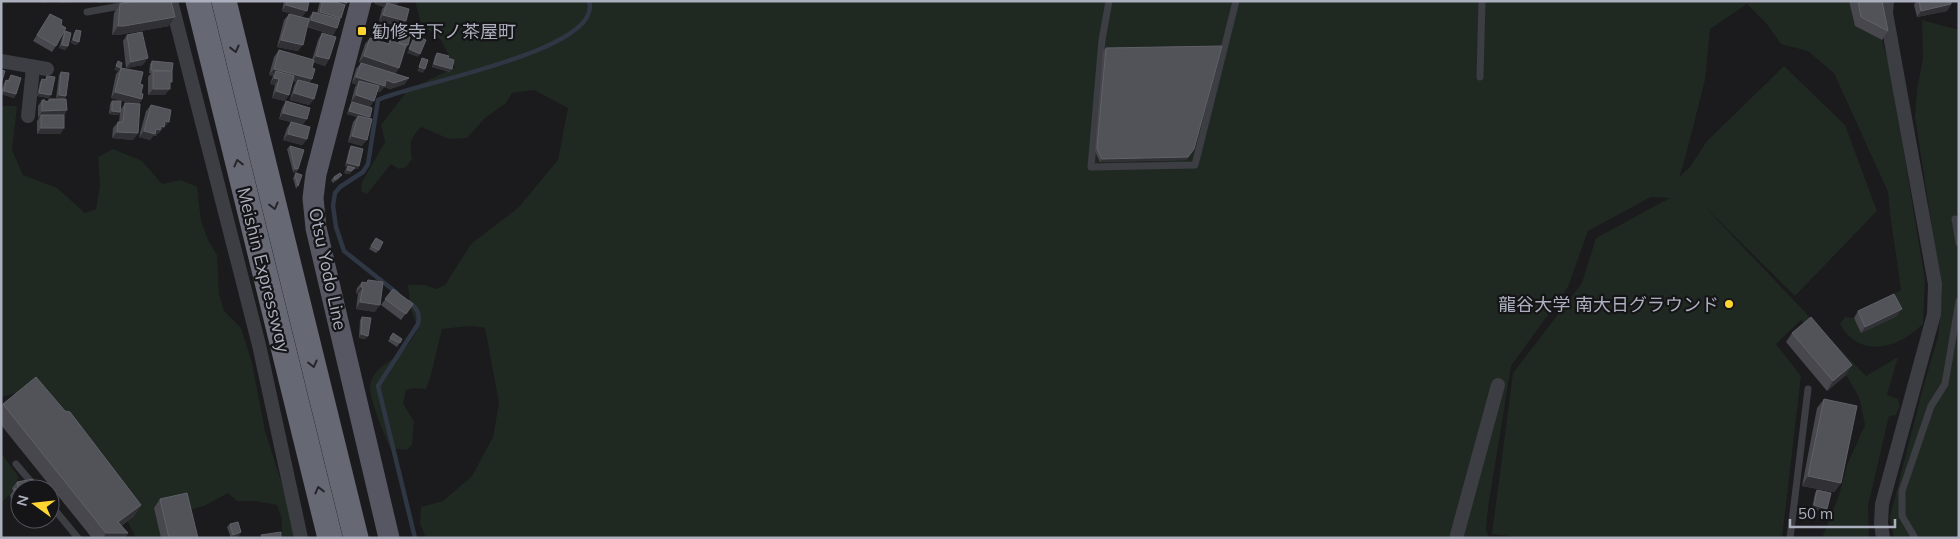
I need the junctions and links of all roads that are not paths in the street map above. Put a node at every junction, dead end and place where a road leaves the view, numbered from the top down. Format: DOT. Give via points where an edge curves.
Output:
graph roads {
  1 [pos="171,1"];
  2 [pos="198,1"];
  3 [pos="224,1"];
  4 [pos="361,1"];
  5 [pos="1109,1"];
  6 [pos="1236,1"];
  7 [pos="1482,1"];
  8 [pos="1887,1"];
  9 [pos="131,4"];
  10 [pos="87,12"];
  11 [pos="1,61"];
  12 [pos="1480,77"];
  13 [pos="28,116"];
  14 [pos="1955,219"];
  15 [pos="1959,243"];
  16 [pos="1959,301"];
  17 [pos="1498,385"];
  18 [pos="1808,390"];
  19 [pos="16,464"];
  20 [pos="29,479"];
  21 [pos="60,516"];
  22 [pos="78,538"];
  23 [pos="301,538"];
  24 [pos="330,538"];
  25 [pos="356,538"];
  26 [pos="389,538"];
  27 [pos="1457,538"];
  28 [pos="1790,538"];
  29 [pos="1883,538"];
  30 [pos="1915,538"];
  1 -- 23 [label="street" via="259,345"];
  24 -- 2 [label="highway, Meishin Expressway, one-way"];
  3 -- 25 [label="highway, Meishin Expressway, one-way"];
  4 -- 26 [label="main road, Otsu Yodo Line" via="316,174 313,198 316,228"];
  5 -- 6 [label="lane" via="1102,40 1091,167 1195,165"];
  7 -- 12 [label="lane"];
  8 -- 29 [label="street" via="1886,13 1935,284 1934,314 1882,504"];
  9 -- 10 [label="lane"];
  11 -- 13 [label="street" via="40,68"];
  14 -- 15 [label="lane"];
  16 -- 30 [label="lane" via="1945,384 1931,406 1902,491 1902,516"];
  17 -- 27 [label="street"];
  18 -- 28 [label="lane"];
  19 -- 20 [label="lane"];
  21 -- 22 [label="lane"];
}
